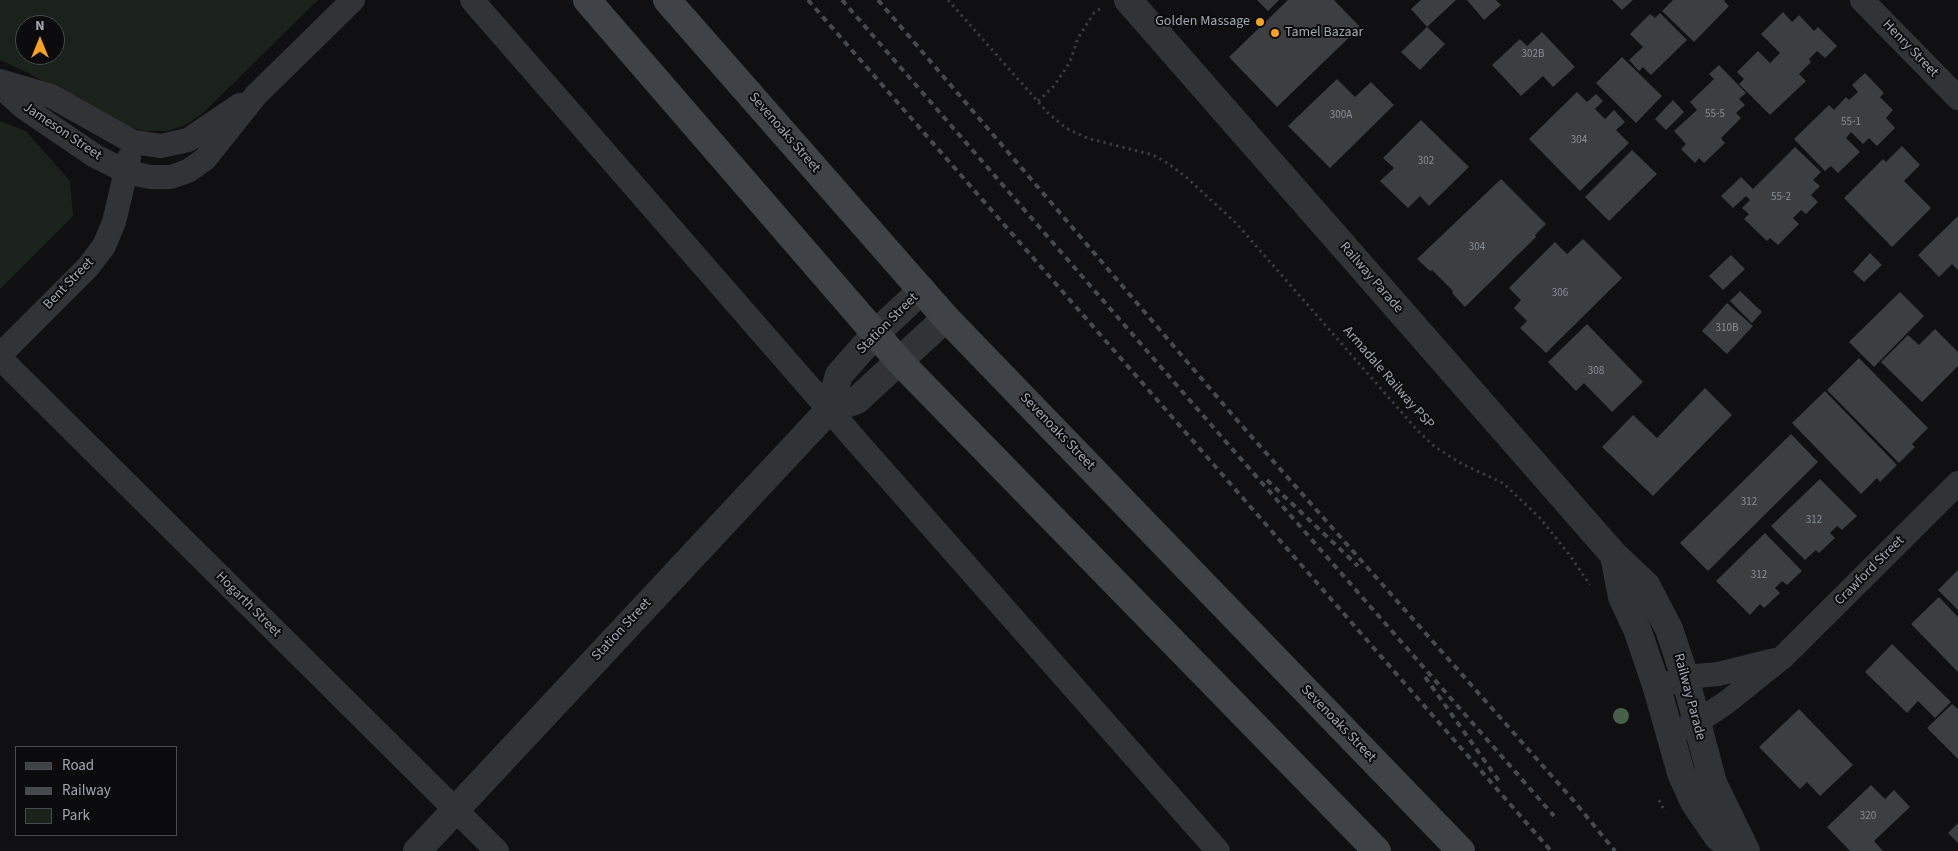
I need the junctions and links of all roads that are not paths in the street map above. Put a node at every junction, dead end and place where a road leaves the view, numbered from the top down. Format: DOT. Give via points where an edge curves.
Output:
graph roads {
  1 [pos="352,0"];
  2 [pos="472,0"];
  3 [pos="587,0"];
  4 [pos="667,0"];
  5 [pos="1862,0"];
  6 [pos="1117,2"];
  7 [pos="0,81"];
  8 [pos="0,86"];
  9 [pos="256,94"];
  10 [pos="1958,98"];
  11 [pos="133,142"];
  12 [pos="127,172"];
  13 [pos="922,290"];
  14 [pos="946,318"];
  15 [pos="876,333"];
  16 [pos="0,356"];
  17 [pos="900,362"];
  18 [pos="829,410"];
  19 [pos="1958,483"];
  20 [pos="1614,555"];
  21 [pos="1782,658"];
  22 [pos="1686,677"];
  23 [pos="1658,688"];
  24 [pos="1697,722"];
  25 [pos="1669,735"];
  26 [pos="454,810"];
  27 [pos="417,851"];
  28 [pos="497,851"];
  29 [pos="1218,851"];
  30 [pos="1377,851"];
  31 [pos="1461,851"];
  32 [pos="1737,851"];
  33 [pos="1746,851"];
  1 -- 9 [label="street"];
  2 -- 18 [label="street"];
  3 -- 15 [label="main road"];
  4 -- 13 [label="main road, Sevenoaks Street"];
  5 -- 10 [label="street, Henry Street"];
  6 -- 20 [label="street, Railway Parade"];
  7 -- 11 [label="street, Jameson Street" via="51,96"];
  8 -- 12 [label="street, Jameson Street" via="52,128"];
  9 -- 11 [label="street" via="188,140 161,146"];
  9 -- 12 [label="street" via="205,159 188,171 171,177"];
  11 -- 12 [label="street, Bent Street"];
  12 -- 16 [label="street, Bent Street" via="104,246 88,268"];
  13 -- 14 [label="main road, Sevenoaks Street"];
  13 -- 15 [label="street, Station Street"];
  14 -- 17 [label="street, Station Street"];
  14 -- 31 [label="main road, Sevenoaks Street"];
  15 -- 17 [label="main road"];
  15 -- 18 [label="street, Station Street" via="839,375"];
  16 -- 26 [label="street, Hogarth Street"];
  17 -- 18 [label="street, Station Street" via="857,400"];
  17 -- 30 [label="main road"];
  18 -- 26 [label="street, Station Street"];
  18 -- 29 [label="street"];
  19 -- 21 [label="street, Crawford Street"];
  20 -- 22 [label="street, Railway Parade" via="1646,585 1669,629"];
  20 -- 23 [label="street, Railway Parade" via="1622,598"];
  21 -- 22 [label="street" via="1718,674"];
  21 -- 24 [label="street, Crawford Street"];
  22 -- 23 [label="street"];
  22 -- 24 [label="street, Railway Parade"];
  23 -- 25 [label="street, Railway Parade"];
  24 -- 25 [label="street, Crawford Street"];
  24 -- 33 [label="street, Railway Parade" via="1713,784"];
  25 -- 32 [label="street, Railway Parade" via="1680,773 1694,802 1718,837"];
  26 -- 27 [label="street, Station Street"];
  26 -- 28 [label="street, Hogarth Street"];
}
